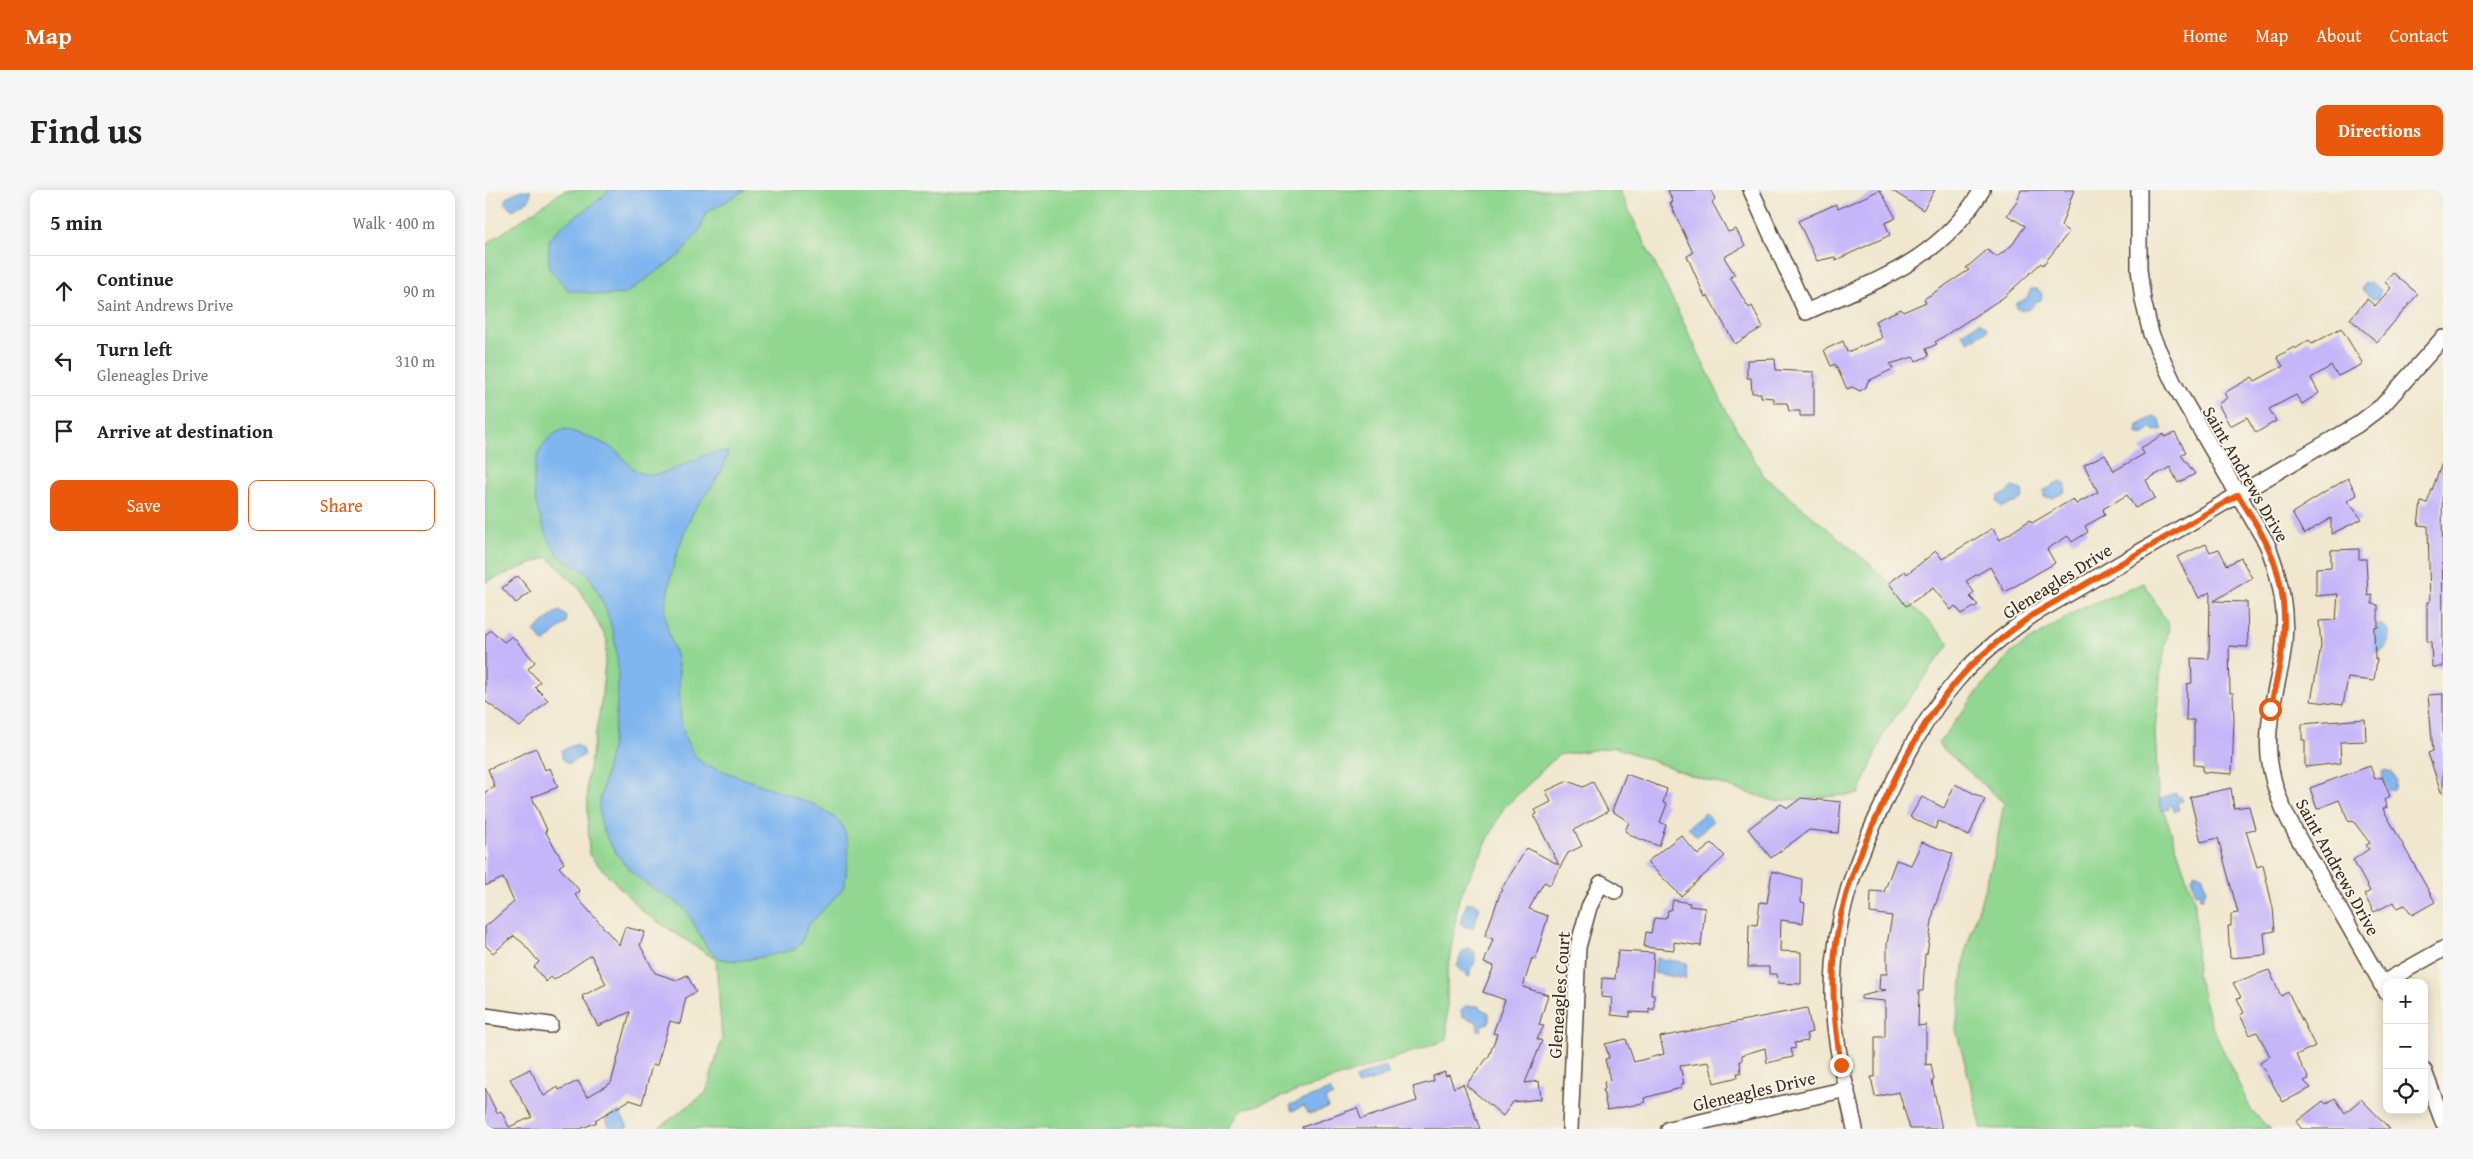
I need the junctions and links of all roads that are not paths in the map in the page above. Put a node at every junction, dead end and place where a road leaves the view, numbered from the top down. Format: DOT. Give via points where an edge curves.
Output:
graph roads {
  1 [pos="1751,190"];
  2 [pos="1982,190"];
  3 [pos="2139,190"];
  4 [pos="2443,338"];
  5 [pos="2238,495"];
  6 [pos="1615,891"];
  7 [pos="2443,949"];
  8 [pos="2398,979"];
  9 [pos="2383,986"];
  10 [pos="485,1016"];
  11 [pos="550,1026"];
  12 [pos="2428,1082"];
  13 [pos="1847,1090"];
  14 [pos="2443,1122"];
  15 [pos="1570,1129"];
  16 [pos="1669,1129"];
  17 [pos="1855,1129"];
  1 -- 2 [label="street" via="1806,312 1897,272 1921,257 1956,227"];
  3 -- 5 [label="street, Saint Andrews Drive" via="2139,269 2151,334 2173,384"];
  4 -- 5 [label="street, Gleneagles Drive" via="2382,406 2339,436"];
  5 -- 9 [label="street, Saint Andrews Drive" via="2267,544 2283,596 2285,637 2268,735 2273,779 2290,822"];
  5 -- 13 [label="street, Gleneagles Drive" via="2028,618 1979,657 1932,712 1901,765 1860,851 1840,920 1835,951 1834,1014"];
  6 -- 15 [label="street, Gleneagles Court" via="1601,883 1589,907 1578,947"];
  7 -- 8 [label="street"];
  10 -- 11 [label="street"];
  12 -- 14 [label="street"];
  13 -- 16 [label="street, Gleneagles Drive"];
  13 -- 17 [label="street, Gleneagles Drive"];
}
